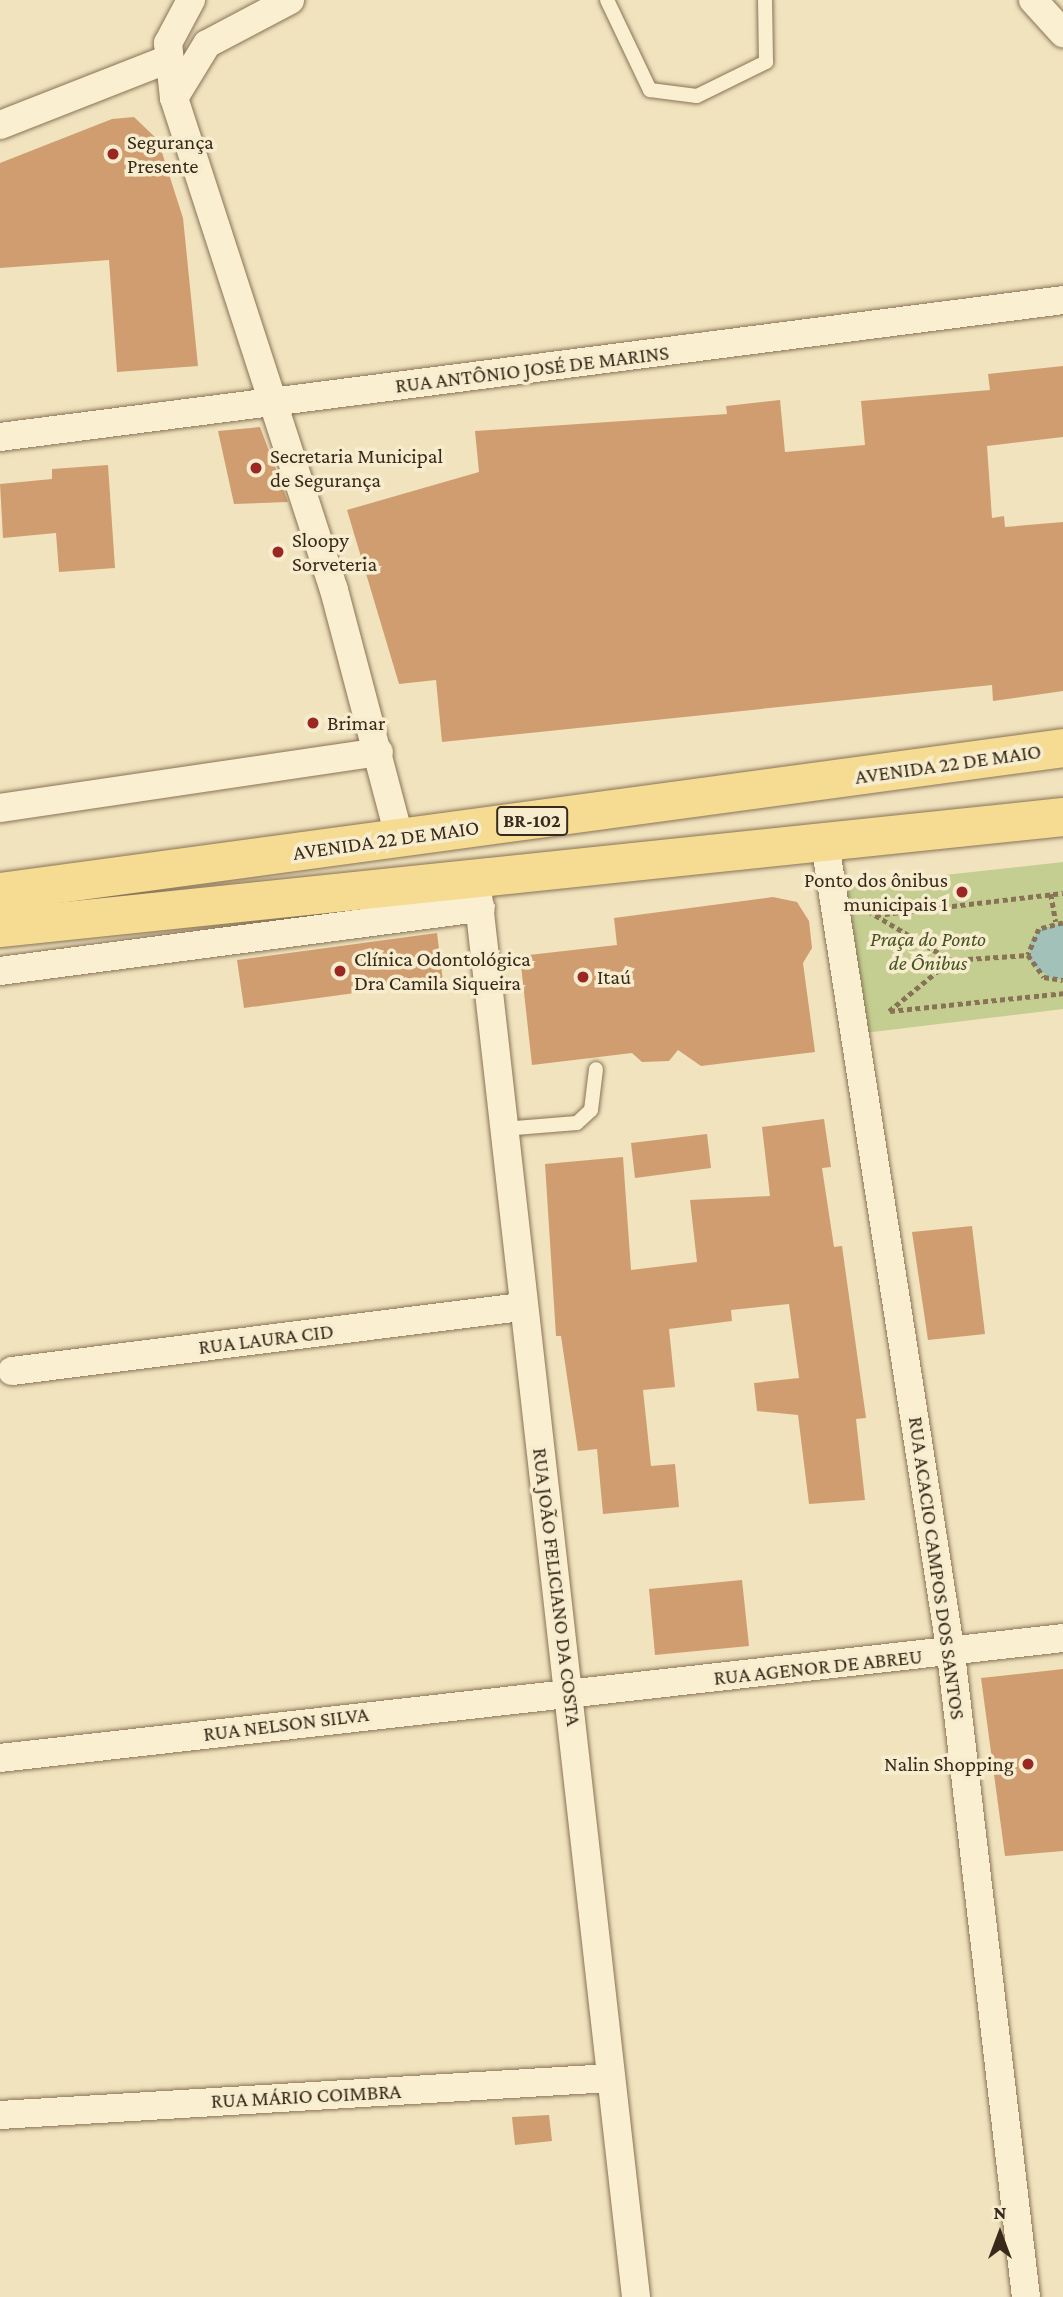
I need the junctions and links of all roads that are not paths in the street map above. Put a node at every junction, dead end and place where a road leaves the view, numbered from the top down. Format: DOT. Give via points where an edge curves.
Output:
graph roads {
  1 [pos="191,0"];
  2 [pos="607,0"];
  3 [pos="765,0"];
  4 [pos="1033,0"];
  5 [pos="286,1"];
  6 [pos="1063,33"];
  7 [pos="166,60"];
  8 [pos="174,98"];
  9 [pos="0,125"];
  10 [pos="1063,300"];
  11 [pos="275,403"];
  12 [pos="0,437"];
  13 [pos="1063,748"];
  14 [pos="379,752"];
  15 [pos="0,808"];
  16 [pos="1063,817"];
  17 [pos="400,839"];
  18 [pos="825,843"];
  19 [pos="0,892"];
  20 [pos="479,892"];
  21 [pos="0,928"];
  22 [pos="0,971"];
  23 [pos="596,1069"];
  24 [pos="503,1129"];
  25 [pos="520,1307"];
  26 [pos="12,1371"];
  27 [pos="1063,1638"];
  28 [pos="951,1654"];
  29 [pos="572,1691"];
  30 [pos="0,1758"];
  31 [pos="611,2078"];
  32 [pos="0,2115"];
  33 [pos="636,2297"];
  34 [pos="1026,2297"];
  1 -- 7 [label="street" via="173,26"];
  2 -- 3 [label="lane" via="650,90 697,96 766,62"];
  4 -- 6 [label="street"];
  5 -- 8 [label="street" via="207,44"];
  7 -- 8 [label="street"];
  7 -- 9 [label="street"];
  8 -- 11 [label="street"];
  10 -- 11 [label="street, RUA ANTÔNIO JOSÉ DE MARINS"];
  11 -- 12 [label="street, RUA ANTÔNIO JOSÉ DE MARINS"];
  11 -- 14 [label="street"];
  13 -- 17 [label="main road, AVENIDA 22 DE MAIO / BR-102"];
  14 -- 15 [label="street"];
  14 -- 17 [label="street"];
  16 -- 18 [label="main road, AVENIDA 22 DE MAIO / BR-102"];
  17 -- 19 [label="main road, AVENIDA 22 DE MAIO / BR-102"];
  18 -- 20 [label="main road, AVENIDA 22 DE MAIO / BR-102"];
  18 -- 28 [label="street, RUA ACACIO CAMPOS DOS SANTOS"];
  20 -- 21 [label="main road, AVENIDA 22 DE MAIO / BR-102"];
  20 -- 22 [label="street, AVENIDA 22 DE MAIO"];
  20 -- 24 [label="street, RUA JOÃO FELICIANO DA COSTA"];
  23 -- 24 [label="lane" via="591,1110 577,1123"];
  24 -- 25 [label="street, RUA JOÃO FELICIANO DA COSTA"];
  25 -- 26 [label="street, RUA LAURA CID"];
  25 -- 29 [label="street, RUA JOÃO FELICIANO DA COSTA"];
  27 -- 28 [label="street, RUA AGENOR DE ABREU"];
  28 -- 29 [label="street, RUA AGENOR DE ABREU"];
  28 -- 34 [label="street, RUA ACACIO CAMPOS DOS SANTOS"];
  29 -- 30 [label="street, RUA NELSON SILVA"];
  29 -- 31 [label="street, RUA JOÃO FELICIANO DA COSTA"];
  31 -- 32 [label="street, RUA MÁRIO COIMBRA"];
  31 -- 33 [label="street, RUA JOÃO FELICIANO DA COSTA"];
}
